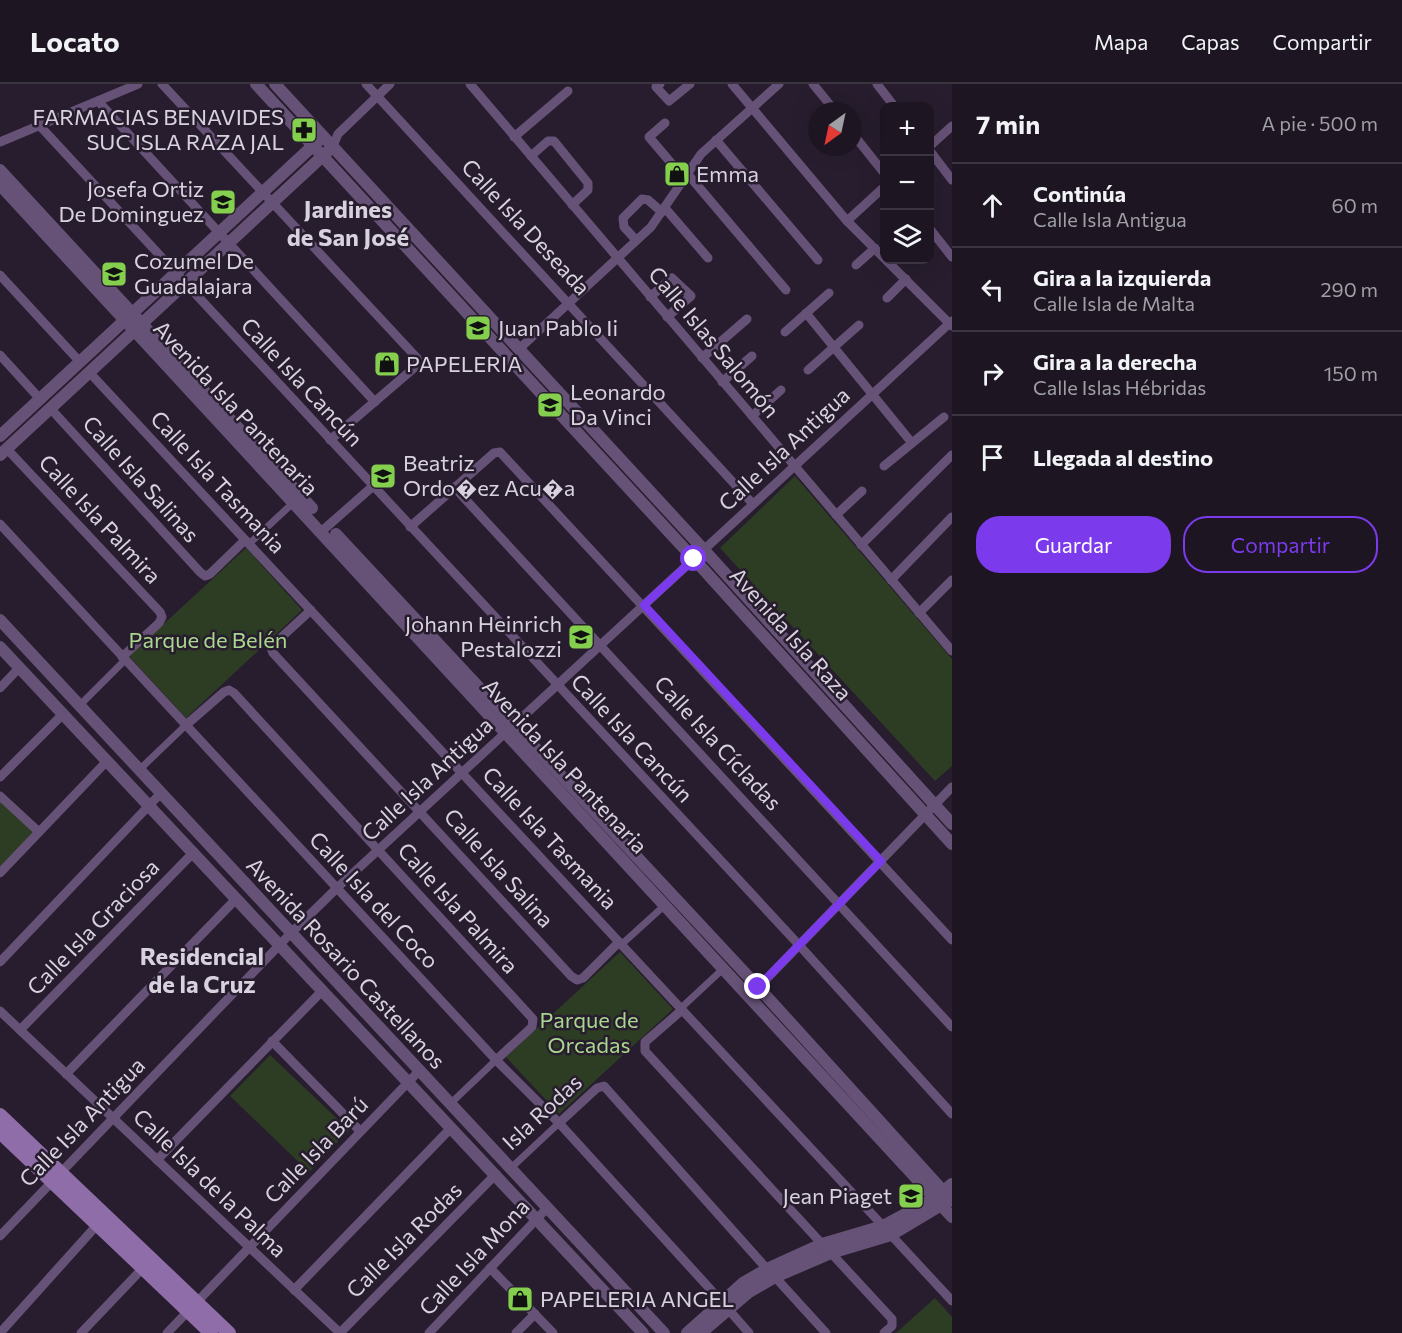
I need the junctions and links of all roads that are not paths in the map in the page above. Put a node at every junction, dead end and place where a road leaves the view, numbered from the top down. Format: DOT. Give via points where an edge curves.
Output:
graph roads {
  1 [pos="138,84"];
  2 [pos="162,84"];
  3 [pos="256,84"];
  4 [pos="275,84"];
  5 [pos="366,84"];
  6 [pos="390,84"];
  7 [pos="470,84"];
  8 [pos="660,84"];
  9 [pos="690,84"];
  10 [pos="732,84"];
  11 [pos="779,84"];
  12 [pos="813,84"];
  13 [pos="876,84"];
  14 [pos="568,91"];
  15 [pos="377,96"];
  16 [pos="98,101"];
  17 [pos="828,102"];
  18 [pos="891,102"];
  19 [pos="753,109"];
  20 [pos="665,123"];
  21 [pos="39,125"];
  22 [pos="952,126"];
  23 [pos="323,136"];
  24 [pos="514,137"];
  25 [pos="336,140"];
  26 [pos="716,140"];
  27 [pos="0,142"];
  28 [pos="934,142"];
  29 [pos="862,145"];
  30 [pos="312,147"];
  31 [pos="321,156"];
  32 [pos="531,156"];
  33 [pos="934,156"];
  34 [pos="880,167"];
  35 [pos="0,170"];
  36 [pos="684,175"];
  37 [pos="952,180"];
  38 [pos="0,185"];
  39 [pos="262,192"];
  40 [pos="880,192"];
  41 [pos="272,203"];
  42 [pos="572,205"];
  43 [pos="664,210"];
  44 [pos="848,221"];
  45 [pos="219,232"];
  46 [pos="934,234"];
  47 [pos="636,240"];
  48 [pos="229,243"];
  49 [pos="875,248"];
  50 [pos="880,254"];
  51 [pos="952,257"];
  52 [pos="617,258"];
  53 [pos="708,258"];
  54 [pos="818,260"];
  55 [pos="890,264"];
  56 [pos="856,265"];
  57 [pos="175,273"];
  58 [pos="0,275"];
  59 [pos="906,279"];
  60 [pos="185,283"];
  61 [pos="786,290"];
  62 [pos="829,293"];
  63 [pos="650,297"];
  64 [pos="887,298"];
  65 [pos="569,303"];
  66 [pos="806,313"];
  67 [pos="667,317"];
  68 [pos="747,319"];
  69 [pos="133,321"];
  70 [pos="951,323"];
  71 [pos="859,326"];
  72 [pos="785,332"];
  73 [pos="835,347"];
  74 [pos="519,349"];
  75 [pos="0,355"];
  76 [pos="752,356"];
  77 [pos="702,358"];
  78 [pos="80,362"];
  79 [pos="808,370"];
  80 [pos="89,372"];
  81 [pos="722,382"];
  82 [pos="781,390"];
  83 [pos="873,394"];
  84 [pos="40,399"];
  85 [pos="375,402"];
  86 [pos="50,408"];
  87 [pos="752,416"];
  88 [pos="944,417"];
  89 [pos="0,436"];
  90 [pos="330,440"];
  91 [pos="912,443"];
  92 [pos="4,452"];
  93 [pos="952,455"];
  94 [pos="794,466"];
  95 [pos="884,466"];
  96 [pos="372,487"];
  97 [pos="454,487"];
  98 [pos="862,491"];
  99 [pos="294,501"];
  100 [pos="753,504"];
  101 [pos="836,515"];
  102 [pos="952,517"];
  103 [pos="0,524"];
  104 [pos="410,526"];
  105 [pos="325,528"];
  106 [pos="247,542"];
  107 [pos="861,545"];
  108 [pos="704,550"];
  109 [pos="694,559"];
  110 [pos="891,580"];
  111 [pos="952,580"];
  112 [pos="644,605"];
  113 [pos="310,610"];
  114 [pos="919,613"];
  115 [pos="0,620"];
  116 [pos="600,645"];
  117 [pos="0,647"];
  118 [pos="951,647"];
  119 [pos="124,658"];
  120 [pos="19,668"];
  121 [pos="557,686"];
  122 [pos="0,688"];
  123 [pos="79,706"];
  124 [pos="63,714"];
  125 [pos="186,725"];
  126 [pos="510,729"];
  127 [pos="107,761"];
  128 [pos="139,770"];
  129 [pos="462,773"];
  130 [pos="0,777"];
  131 [pos="952,787"];
  132 [pos="160,794"];
  133 [pos="0,796"];
  134 [pos="150,806"];
  135 [pos="930,810"];
  136 [pos="421,811"];
  137 [pos="952,824"];
  138 [pos="39,832"];
  139 [pos="952,844"];
  140 [pos="379,850"];
  141 [pos="194,852"];
  142 [pos="881,861"];
  143 [pos="0,873"];
  144 [pos="337,888"];
  145 [pos="237,898"];
  146 [pos="839,903"];
  147 [pos="665,904"];
  148 [pos="290,934"];
  149 [pos="952,939"];
  150 [pos="620,943"];
  151 [pos="280,944"];
  152 [pos="800,945"];
  153 [pos="0,962"];
  154 [pos="724,968"];
  155 [pos="323,990"];
  156 [pos="754,992"];
  157 [pos="681,1009"];
  158 [pos="0,1011"];
  159 [pos="952,1027"];
  160 [pos="20,1030"];
  161 [pos="272,1041"];
  162 [pos="496,1060"];
  163 [pos="418,1072"];
  164 [pos="66,1074"];
  165 [pos="408,1083"];
  166 [pos="449,1105"];
  167 [pos="952,1114"];
  168 [pos="0,1115"];
  169 [pos="113,1117"];
  170 [pos="559,1123"];
  171 [pos="451,1128"];
  172 [pos="360,1131"];
  173 [pos="2,1138"];
  174 [pos="157,1160"];
  175 [pos="510,1168"];
  176 [pos="496,1174"];
  177 [pos="56,1177"];
  178 [pos="947,1197"];
  179 [pos="548,1207"];
  180 [pos="952,1217"];
  181 [pos="537,1219"];
  182 [pos="98,1225"];
  183 [pos="887,1231"];
  184 [pos="0,1236"];
  185 [pos="855,1240"];
  186 [pos="822,1244"];
  187 [pos="249,1247"];
  188 [pos="831,1253"];
  189 [pos="143,1268"];
  190 [pos="490,1268"];
  191 [pos="771,1273"];
  192 [pos="294,1290"];
  193 [pos="952,1301"];
  194 [pos="724,1305"];
  195 [pos="193,1307"];
  196 [pos="535,1314"];
  197 [pos="0,1333"];
  198 [pos="81,1333"];
  199 [pos="167,1333"];
  200 [pos="211,1333"];
  201 [pos="229,1333"];
  202 [pos="340,1333"];
  203 [pos="429,1333"];
  204 [pos="516,1333"];
  205 [pos="553,1333"];
  206 [pos="643,1333"];
  207 [pos="664,1333"];
  208 [pos="687,1333"];
  209 [pos="701,1333"];
  210 [pos="748,1333"];
  211 [pos="826,1333"];
  212 [pos="884,1333"];
  1 -- 16 [label="street"];
  2 -- 39 [label="street"];
  3 -- 30 [label="street, Avenida Isla Raza"];
  4 -- 23 [label="street, Avenida Isla Raza"];
  5 -- 15 [label="street, Calle Isla Deseada"];
  6 -- 15 [label="street"];
  7 -- 24 [label="street, Calle Islas Salomón"];
  8 -- 9 [label="street" via="657,87 669,101"];
  10 -- 19 [label="street"];
  11 -- 19 [label="street"];
  12 -- 17 [label="street"];
  13 -- 18 [label="street"];
  14 -- 24 [label="street"];
  15 -- 25 [label="street"];
  15 -- 65 [label="street, Calle Isla Deseada"];
  16 -- 21 [label="street"];
  16 -- 45 [label="street"];
  19 -- 26 [label="street"];
  19 -- 44 [label="street"];
  20 -- 36 [label="street" via="649,137"];
  21 -- 27 [label="street"];
  21 -- 57 [label="street, Calle Isla Cancún"];
  22 -- 28 [label="street"];
  23 -- 25 [label="street, Avenida Isla Raza"];
  23 -- 30 [label="street"];
  24 -- 32 [label="street, Calle Islas Salomón"];
  25 -- 31 [label="street"];
  25 -- 74 [label="street, Avenida Isla Raza"];
  26 -- 36 [label="street"];
  26 -- 54 [label="street"];
  29 -- 34 [label="street"];
  30 -- 31 [label="street, Avenida Isla Raza"];
  30 -- 39 [label="street"];
  31 -- 41 [label="street"];
  31 -- 109 [label="street, Avenida Isla Raza"];
  32 -- 42 [label="street, Calle Islas Salomón"];
  32 -- 42 [label="street" via="548,141 554,141 588,183 588,190"];
  33 -- 37 [label="street"];
  35 -- 69 [label="street, Avenida Isla Pantenaria"];
  36 -- 43 [label="street"];
  36 -- 61 [label="street"];
  38 -- 69 [label="street, Avenida Isla Pantenaria"];
  39 -- 41 [label="street"];
  39 -- 45 [label="street"];
  40 -- 44 [label="street"];
  41 -- 48 [label="street"];
  41 -- 85 [label="street" via="417,358 418,364"];
  42 -- 52 [label="street, Calle Islas Salomón"];
  43 -- 47 [label="street"];
  43 -- 47 [label="street" via="642,199 623,219 624,227"];
  43 -- 53 [label="street"];
  44 -- 49 [label="street"];
  45 -- 48 [label="street"];
  45 -- 57 [label="street"];
  46 -- 51 [label="street"];
  47 -- 52 [label="street"];
  48 -- 60 [label="street"];
  48 -- 85 [label="street"];
  49 -- 50 [label="street"];
  49 -- 56 [label="street"];
  52 -- 63 [label="street, Calle Islas Salomón"];
  52 -- 65 [label="street"];
  55 -- 59 [label="street"];
  57 -- 60 [label="street, Calle Isla Cancún"];
  57 -- 69 [label="street"];
  58 -- 78 [label="street"];
  59 -- 64 [label="street"];
  59 -- 70 [label="street"];
  60 -- 69 [label="street"];
  60 -- 90 [label="street, Calle Isla Cancún"];
  62 -- 66 [label="street"];
  63 -- 67 [label="street, Calle Islas Salomón"];
  63 -- 67 [label="street" via="672,278 691,296"];
  65 -- 74 [label="street"];
  65 -- 100 [label="street, Calle Isla Deseada"];
  66 -- 72 [label="street"];
  66 -- 73 [label="street"];
  67 -- 77 [label="street, Calle Islas Salomón"];
  68 -- 77 [label="street"];
  69 -- 78 [label="street"];
  69 -- 80 [label="street"];
  69 -- 99 [label="street, Avenida Isla Pantenaria"];
  69 -- 105 [label="street, Avenida Isla Pantenaria"];
  70 -- 83 [label="street, Calle Isla Antigua"];
  71 -- 73 [label="street"];
  73 -- 79 [label="street"];
  73 -- 83 [label="street"];
  74 -- 108 [label="street, Avenida Isla Raza"];
  75 -- 84 [label="street"];
  76 -- 81 [label="street"];
  77 -- 81 [label="street, Calle Islas Salomón"];
  78 -- 84 [label="street"];
  80 -- 86 [label="street"];
  80 -- 106 [label="street, Calle Isla Tasmania"];
  81 -- 87 [label="street, Calle Islas Salomón"];
  82 -- 87 [label="street"];
  83 -- 91 [label="street"];
  83 -- 94 [label="street, Calle Isla Antigua"];
  84 -- 89 [label="street"];
  85 -- 90 [label="street"];
  86 -- 92 [label="street"];
  86 -- 106 [label="street, Calle Isla Salinas" via="205,576"];
  87 -- 94 [label="street, Calle Islas Salomón"];
  88 -- 91 [label="street"];
  90 -- 96 [label="street, Calle Isla Cancún"];
  91 -- 95 [label="street"];
  92 -- 119 [label="street, Calle Isla Palmira" via="160,612 162,617"];
  93 -- 107 [label="street"];
  94 -- 100 [label="street, Calle Isla Antigua"];
  94 -- 101 [label="street, Calle Islas Salomón"];
  96 -- 104 [label="street, Calle Isla Cancún"];
  96 -- 105 [label="street"];
  97 -- 104 [label="street"];
  97 -- 112 [label="street" via="500,452"];
  97 -- 116 [label="street, Calle Isla Cícladas"];
  98 -- 101 [label="street"];
  99 -- 105 [label="street, Avenida Isla Pantenaria"];
  99 -- 106 [label="street"];
  100 -- 108 [label="street, Calle Isla Antigua"];
  101 -- 107 [label="street, Calle Islas Salomón"];
  102 -- 110 [label="street"];
  103 -- 119 [label="street, Calle Isla del Coco"];
  104 -- 121 [label="street, Calle Isla Cancún"];
  105 -- 126 [label="street, Avenida Isla Pantenaria"];
  106 -- 113 [label="street, Calle Isla Tasmania"];
  107 -- 110 [label="street, Calle Islas Salomón"];
  108 -- 109 [label="street, Calle Isla Antigua"];
  108 -- 135 [label="street, Avenida Isla Raza"];
  109 -- 112 [label="street, Calle Isla Antigua"];
  109 -- 135 [label="street, Avenida Isla Raza"];
  110 -- 114 [label="street, Calle Islas Salomón"];
  111 -- 114 [label="street"];
  112 -- 116 [label="street, Calle Isla Antigua"];
  112 -- 142 [label="street"];
  113 -- 129 [label="street, Calle Isla Tasmania"];
  113 -- 136 [label="street, Calle Isla Salina" via="271,648"];
  114 -- 118 [label="street, Calle Islas Salomón"];
  115 -- 123 [label="street, Avenida Rosario Castellanos"];
  116 -- 121 [label="street, Calle Isla Antigua"];
  116 -- 146 [label="street, Calle Isla Cícladas"];
  117 -- 120 [label="street, Avenida Rosario Castellanos"];
  119 -- 123 [label="street"];
  119 -- 125 [label="street, Calle Isla del Coco"];
  120 -- 122 [label="street"];
  120 -- 124 [label="street, Avenida Rosario Castellanos"];
  121 -- 126 [label="street, Calle Isla Antigua"];
  121 -- 152 [label="street, Calle Isla Cancún"];
  123 -- 128 [label="street, Avenida Rosario Castellanos"];
  124 -- 127 [label="street, Avenida Rosario Castellanos"];
  124 -- 130 [label="street"];
  125 -- 128 [label="street"];
  125 -- 140 [label="street, Calle Isla Palmira" via="229,690"];
  125 -- 144 [label="street, Calle Isla del Coco"];
  126 -- 129 [label="street, Calle Isla Antigua"];
  126 -- 147 [label="street, Avenida Isla Pantenaria"];
  126 -- 156 [label="street, Avenida Isla Pantenaria"];
  127 -- 134 [label="street, Avenida Rosario Castellanos"];
  127 -- 138 [label="street"];
  128 -- 132 [label="street, Avenida Rosario Castellanos"];
  129 -- 136 [label="street, Calle Isla Antigua"];
  129 -- 150 [label="street, Calle Isla Tasmania"];
  131 -- 135 [label="street"];
  132 -- 134 [label="street"];
  132 -- 148 [label="street, Avenida Rosario Castellanos"];
  133 -- 138 [label="street"];
  134 -- 141 [label="street, Avenida Rosario Castellanos"];
  134 -- 153 [label="street"];
  135 -- 137 [label="street, Avenida Isla Raza"];
  135 -- 139 [label="street, Avenida Isla Raza"];
  135 -- 142 [label="street"];
  136 -- 140 [label="street, Calle Isla Antigua"];
  136 -- 150 [label="street, Calle Isla Salina" via="577,980"];
  138 -- 143 [label="street"];
  140 -- 144 [label="street, Calle Isla Antigua"];
  140 -- 162 [label="street, Calle Isla Palmira" via="533,1022"];
  141 -- 145 [label="street, Avenida Rosario Castellanos"];
  141 -- 160 [label="street, Calle Isla Graciosa"];
  142 -- 146 [label="street"];
  142 -- 149 [label="street"];
  144 -- 148 [label="street, Calle Isla Antigua"];
  144 -- 162 [label="street, Calle Isla del Coco"];
  145 -- 151 [label="street, Avenida Rosario Castellanos"];
  145 -- 164 [label="street"];
  146 -- 152 [label="street"];
  146 -- 159 [label="street, Calle Isla Cícladas"];
  147 -- 150 [label="street"];
  147 -- 154 [label="street, Avenida Isla Pantenaria"];
  148 -- 151 [label="street, Calle Isla Antigua"];
  148 -- 163 [label="street, Avenida Rosario Castellanos"];
  150 -- 157 [label="street, Calle Isla Tasmania"];
  151 -- 155 [label="street, Avenida Rosario Castellanos"];
  151 -- 169 [label="street, Calle Isla Antigua"];
  152 -- 156 [label="street"];
  152 -- 167 [label="street, Calle Isla Cancún"];
  154 -- 156 [label="street, Avenida Isla Pantenaria"];
  154 -- 157 [label="street"];
  155 -- 161 [label="street"];
  155 -- 165 [label="street, Avenida Rosario Castellanos"];
  156 -- 178 [label="street, Avenida Isla Pantenaria"];
  157 -- 183 [label="street, Calle Isla Tasmania"];
  157 -- 186 [label="street" via="643,1046"];
  158 -- 160 [label="street, Calle Isla de la Palma"];
  160 -- 164 [label="street, Calle Isla de la Palma"];
  161 -- 172 [label="street"];
  161 -- 174 [label="street"];
  162 -- 166 [label="street"];
  162 -- 170 [label="street, Calle Isla del Coco"];
  163 -- 165 [label="street, Calle Isla Barú"];
  163 -- 166 [label="street, Avenida Rosario Castellanos"];
  164 -- 169 [label="street, Calle Isla de la Palma"];
  165 -- 171 [label="street, Avenida Rosario Castellanos"];
  165 -- 172 [label="street, Calle Isla Barú"];
  166 -- 175 [label="street, Avenida Rosario Castellanos"];
  168 -- 177 [label="main road"];
  169 -- 174 [label="street, Calle Isla de la Palma"];
  169 -- 177 [label="street, Calle Isla Antigua"];
  170 -- 175 [label="street, Isla Rodas"];
  170 -- 191 [label="street, Isla Rodas" via="601,1086"];
  170 -- 194 [label="street, Calle Isla del Coco"];
  171 -- 176 [label="street, Avenida Rosario Castellanos"];
  171 -- 192 [label="street"];
  172 -- 187 [label="street, Calle Isla Barú"];
  173 -- 177 [label="main road"];
  174 -- 187 [label="street, Calle Isla de la Palma"];
  175 -- 179 [label="street, Avenida Rosario Castellanos"];
  176 -- 181 [label="street, Avenida Rosario Castellanos"];
  176 -- 202 [label="street, Calle Isla Rodas"];
  177 -- 182 [label="main road"];
  177 -- 184 [label="street, Calle Isla Antigua"];
  177 -- 195 [label="main road"];
  178 -- 180 [label="street, Avenida Isla Pantenaria"];
  178 -- 183 [label="street"];
  179 -- 181 [label="street, Calle Isla Mona"];
  179 -- 207 [label="street, Avenida Rosario Castellanos"];
  181 -- 190 [label="street, Calle Isla Mona"];
  181 -- 206 [label="street, Avenida Rosario Castellanos"];
  182 -- 189 [label="main road"];
  182 -- 197 [label="street"];
  183 -- 185 [label="street"];
  183 -- 193 [label="street, Calle Isla Tasmania"];
  185 -- 186 [label="street"];
  185 -- 188 [label="street"];
  186 -- 191 [label="street"];
  187 -- 192 [label="street, Calle Isla de la Palma"];
  187 -- 195 [label="street, Calle Isla Barú"];
  188 -- 191 [label="street"];
  188 -- 212 [label="street" via="892,1319 893,1324"];
  189 -- 195 [label="main road"];
  189 -- 198 [label="street"];
  190 -- 196 [label="street"];
  190 -- 203 [label="street, Calle Isla Mona"];
  191 -- 194 [label="street"];
  191 -- 211 [label="street"];
  192 -- 202 [label="street, Calle Isla de la Palma"];
  194 -- 208 [label="street"];
  194 -- 209 [label="street"];
  194 -- 210 [label="street, Calle Isla del Coco"];
  195 -- 199 [label="street, Calle Isla Barú"];
  195 -- 200 [label="main road"];
  195 -- 201 [label="main road"];
  196 -- 204 [label="street"];
  196 -- 205 [label="street"];
}
